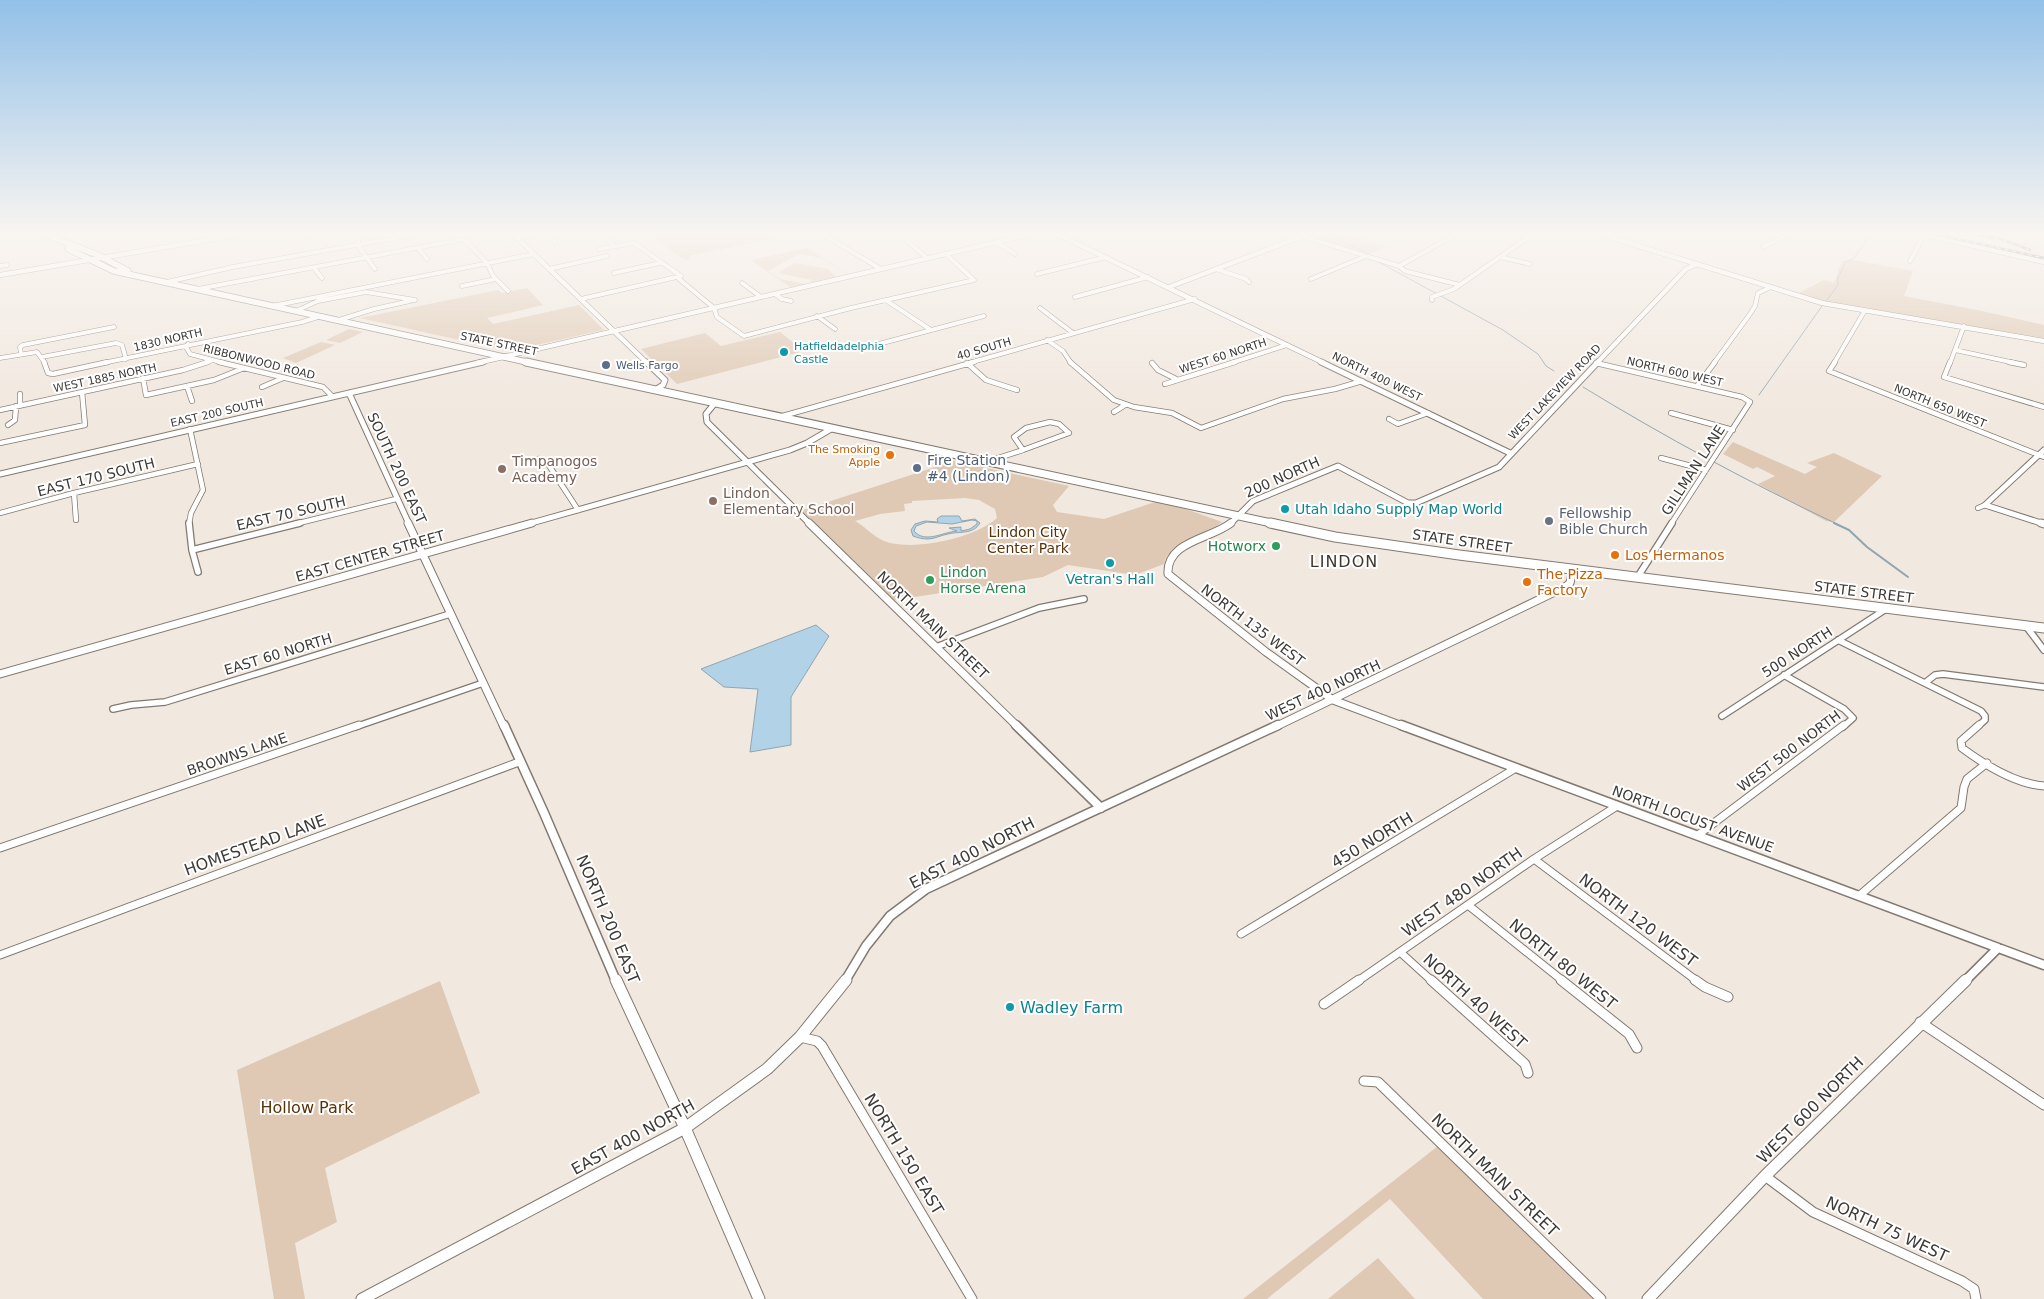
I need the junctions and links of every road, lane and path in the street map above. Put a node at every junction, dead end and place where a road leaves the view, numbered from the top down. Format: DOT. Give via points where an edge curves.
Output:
graph roads {
  1 [pos="222,295"];
  2 [pos="329,295"];
  3 [pos="352,295"];
  4 [pos="382,295"];
  5 [pos="575,295"];
  6 [pos="599,295"];
  7 [pos="698,295"];
  8 [pos="758,295"];
  9 [pos="772,295"];
  10 [pos="776,295"];
  11 [pos="913,295"];
  12 [pos="1084,295"];
  13 [pos="1186,295"];
  14 [pos="1443,295"];
  15 [pos="1661,295"];
  16 [pos="1758,295"];
  17 [pos="1792,295"];
  18 [pos="761,297"];
  19 [pos="1075,297"];
  20 [pos="580,299"];
  21 [pos="1195,299"];
  22 [pos="1432,300"];
  23 [pos="791,301"];
  24 [pos="887,301"];
  25 [pos="272,306"];
  26 [pos="714,308"];
  27 [pos="1040,308"];
  28 [pos="296,311"];
  29 [pos="1864,312"];
  30 [pos="321,316"];
  31 [pos="817,316"];
  32 [pos="984,316"];
  33 [pos="339,320"];
  34 [pos="1964,326"];
  35 [pos="114,327"];
  36 [pos="835,329"];
  37 [pos="931,330"];
  38 [pos="614,331"];
  39 [pos="1073,333"];
  40 [pos="1047,340"];
  41 [pos="2044,341"];
  42 [pos="188,344"];
  43 [pos="1287,344"];
  44 [pos="860,349"];
  45 [pos="1955,350"];
  46 [pos="21,354"];
  47 [pos="504,356"];
  48 [pos="42,357"];
  49 [pos="0,358"];
  50 [pos="126,359"];
  51 [pos="213,360"];
  52 [pos="966,363"];
  53 [pos="1152,363"];
  54 [pos="1596,363"];
  55 [pos="2024,365"];
  56 [pos="244,368"];
  57 [pos="143,378"];
  58 [pos="283,378"];
  59 [pos="1177,380"];
  60 [pos="1362,381"];
  61 [pos="1165,384"];
  62 [pos="187,386"];
  63 [pos="1697,386"];
  64 [pos="262,387"];
  65 [pos="655,390"];
  66 [pos="1017,390"];
  67 [pos="82,392"];
  68 [pos="349,393"];
  69 [pos="20,394"];
  70 [pos="332,396"];
  71 [pos="1749,400"];
  72 [pos="192,401"];
  73 [pos="715,403"];
  74 [pos="18,405"];
  75 [pos="1125,405"];
  76 [pos="2044,407"];
  77 [pos="0,410"];
  78 [pos="1114,412"];
  79 [pos="1428,413"];
  80 [pos="1671,413"];
  81 [pos="779,417"];
  82 [pos="1389,419"];
  83 [pos="8,425"];
  84 [pos="831,429"];
  85 [pos="190,430"];
  86 [pos="1733,430"];
  87 [pos="0,443"];
  88 [pos="1022,450"];
  89 [pos="2044,450"];
  90 [pos="1510,453"];
  91 [pos="2041,456"];
  92 [pos="1661,458"];
  93 [pos="539,459"];
  94 [pos="748,462"];
  95 [pos="986,462"];
  96 [pos="198,464"];
  97 [pos="1338,466"];
  98 [pos="1706,470"];
  99 [pos="0,474"];
  100 [pos="74,493"];
  101 [pos="396,499"];
  102 [pos="1985,505"];
  103 [pos="1978,508"];
  104 [pos="578,510"];
  105 [pos="0,513"];
  106 [pos="1238,516"];
  107 [pos="76,520"];
  108 [pos="2044,524"];
  109 [pos="192,550"];
  110 [pos="424,554"];
  111 [pos="1167,564"];
  112 [pos="1573,570"];
  113 [pos="198,572"];
  114 [pos="1637,578"];
  115 [pos="1084,599"];
  116 [pos="1886,609"];
  117 [pos="450,614"];
  118 [pos="2026,626"];
  119 [pos="2044,628"];
  120 [pos="1838,640"];
  121 [pos="936,648"];
  122 [pos="2044,650"];
  123 [pos="0,674"];
  124 [pos="1784,675"];
  125 [pos="483,683"];
  126 [pos="1925,683"];
  127 [pos="2044,687"];
  128 [pos="1333,700"];
  129 [pos="113,709"];
  130 [pos="1722,716"];
  131 [pos="519,762"];
  132 [pos="1987,763"];
  133 [pos="1516,768"];
  134 [pos="2040,786"];
  135 [pos="1617,806"];
  136 [pos="1101,808"];
  137 [pos="1698,835"];
  138 [pos="0,848"];
  139 [pos="1534,859"];
  140 [pos="1860,895"];
  141 [pos="1468,905"];
  142 [pos="1241,934"];
  143 [pos="1998,948"];
  144 [pos="1400,952"];
  145 [pos="0,955"];
  146 [pos="2044,965"];
  147 [pos="1728,997"];
  148 [pos="1324,1004"];
  149 [pos="1920,1022"];
  150 [pos="800,1037"];
  151 [pos="1637,1048"];
  152 [pos="1528,1073"];
  153 [pos="1364,1081"];
  154 [pos="2044,1105"];
  155 [pos="685,1128"];
  156 [pos="1765,1176"];
  157 [pos="1975,1294"];
  158 [pos="362,1299"];
  159 [pos="759,1299"];
  160 [pos="972,1299"];
  161 [pos="1601,1299"];
  162 [pos="1648,1299"];
  1 -- 25 [label="main road, STATE STREET"];
  2 -- 25 [label="street"];
  3 -- 28 [label="street" via="318,301"];
  4 -- 33 [label="street" via="415,300"];
  5 -- 20 [label="street"];
  6 -- 20 [label="street"];
  7 -- 26 [label="street"];
  8 -- 18 [label="street"];
  9 -- 18 [label="street"];
  10 -- 23 [label="street"];
  11 -- 24 [label="street"];
  12 -- 19 [label="street"];
  13 -- 21 [label="street, NORTH 400 WEST"];
  14 -- 22 [label="street" via="1432,297"];
  15 -- 54 [label="street, WEST LAKEVIEW ROAD"];
  16 -- 63 [label="street" via="1750,314"];
  17 -- 29 [label="street"];
  18 -- 26 [label="street"];
  20 -- 38 [label="street"];
  21 -- 39 [label="street, 40 SOUTH"];
  21 -- 43 [label="street, NORTH 400 WEST"];
  24 -- 31 [label="street"];
  24 -- 37 [label="street"];
  25 -- 28 [label="main road, STATE STREET"];
  26 -- 31 [label="street" via="718,317 744,336"];
  26 -- 38 [label="street"];
  27 -- 39 [label="street"];
  28 -- 30 [label="main road, STATE STREET"];
  29 -- 34 [label="street"];
  29 -- 91 [label="street, NORTH 650 WEST" via="1829,371"];
  30 -- 33 [label="main road, STATE STREET"];
  30 -- 42 [label="street, 1830 NORTH"];
  31 -- 36 [label="street"];
  32 -- 37 [label="street"];
  33 -- 47 [label="main road, STATE STREET"];
  34 -- 41 [label="street"];
  34 -- 45 [label="street"];
  35 -- 46 [label="street" via="20,346"];
  37 -- 44 [label="street"];
  38 -- 47 [label="street, EAST 200 SOUTH"];
  38 -- 65 [label="street" via="665,380"];
  39 -- 40 [label="street, 40 SOUTH"];
  40 -- 52 [label="street, 40 SOUTH"];
  40 -- 75 [label="street" via="1109,395"];
  42 -- 50 [label="street, 1830 NORTH"];
  42 -- 51 [label="street, RIBBONWOOD ROAD" via="190,354"];
  43 -- 59 [label="street, WEST 60 NORTH"];
  43 -- 60 [label="street, NORTH 400 WEST"];
  45 -- 55 [label="street"];
  45 -- 76 [label="street" via="1944,377"];
  46 -- 48 [label="street" via="37,352"];
  46 -- 49 [label="street"];
  47 -- 65 [label="main road, STATE STREET"];
  47 -- 68 [label="street, EAST 200 SOUTH"];
  48 -- 50 [label="street" via="113,343 122,345"];
  48 -- 50 [label="street, 1830 NORTH" via="48,374"];
  51 -- 56 [label="street, RIBBONWOOD ROAD"];
  51 -- 57 [label="street, WEST 1885 NORTH"];
  52 -- 66 [label="street" via="986,380"];
  52 -- 81 [label="street, 40 SOUTH"];
  53 -- 59 [label="street"];
  54 -- 63 [label="street, NORTH 600 WEST"];
  54 -- 90 [label="street, WEST LAKEVIEW ROAD"];
  56 -- 58 [label="street, RIBBONWOOD ROAD"];
  56 -- 62 [label="street"];
  57 -- 62 [label="street" via="146,395"];
  57 -- 67 [label="street, WEST 1885 NORTH"];
  58 -- 64 [label="street"];
  58 -- 70 [label="street, RIBBONWOOD ROAD" via="323,387"];
  59 -- 61 [label="street, WEST 60 NORTH"];
  60 -- 75 [label="street" via="1283,398 1201,428 1172,413"];
  60 -- 79 [label="street, NORTH 400 WEST"];
  62 -- 72 [label="street"];
  63 -- 71 [label="street, NORTH 600 WEST"];
  65 -- 73 [label="main road, STATE STREET"];
  67 -- 74 [label="street, WEST 1885 NORTH"];
  67 -- 87 [label="street" via="84,425"];
  68 -- 70 [label="street, EAST 200 SOUTH"];
  68 -- 101 [label="street, SOUTH 200 EAST"];
  69 -- 74 [label="street"];
  70 -- 85 [label="street, EAST 200 SOUTH"];
  71 -- 86 [label="street, GILLMAN LANE"];
  73 -- 81 [label="main road, STATE STREET"];
  73 -- 94 [label="street, NORTH MAIN STREET" via="706,414 707,422"];
  74 -- 77 [label="street, WEST 1885 NORTH"];
  74 -- 83 [label="street" via="15,420"];
  75 -- 78 [label="street"];
  79 -- 82 [label="street" via="1398,424"];
  79 -- 90 [label="street, NORTH 400 WEST"];
  80 -- 86 [label="street"];
  81 -- 84 [label="main road, STATE STREET"];
  84 -- 94 [label="street, EAST CENTER STREET" via="807,444"];
  84 -- 95 [label="main road, STATE STREET"];
  85 -- 96 [label="street"];
  85 -- 99 [label="street, EAST 200 SOUTH"];
  86 -- 98 [label="street, GILLMAN LANE"];
  88 -- 88 [label="street" via="1067,435 1069,433 1059,424 1050,422 1022,430 1014,437"];
  88 -- 95 [label="street"];
  89 -- 91 [label="street"];
  90 -- 97 [label="street, WEST LAKEVIEW ROAD" via="1499,467 1489,473 1408,504"];
  91 -- 102 [label="street"];
  92 -- 98 [label="street"];
  93 -- 104 [label="street" via="548,464"];
  94 -- 104 [label="street, EAST CENTER STREET"];
  94 -- 121 [label="street, NORTH MAIN STREET"];
  95 -- 106 [label="main road, STATE STREET"];
  96 -- 100 [label="street, EAST 170 SOUTH"];
  96 -- 109 [label="street" via="203,490 189,521"];
  97 -- 106 [label="street, 200 NORTH" via="1253,501"];
  98 -- 114 [label="street, GILLMAN LANE"];
  100 -- 105 [label="street, EAST 170 SOUTH"];
  100 -- 107 [label="street"];
  101 -- 109 [label="street, EAST 70 SOUTH"];
  101 -- 110 [label="street, SOUTH 200 EAST"];
  102 -- 103 [label="street"];
  102 -- 108 [label="street"];
  104 -- 110 [label="street, EAST CENTER STREET"];
  106 -- 111 [label="street, 200 NORTH" via="1230,524 1177,549"];
  106 -- 112 [label="main road, STATE STREET" via="1335,537"];
  109 -- 113 [label="street"];
  110 -- 117 [label="street, NORTH 200 EAST"];
  110 -- 123 [label="street, EAST CENTER STREET"];
  111 -- 128 [label="street, NORTH 135 WEST" via="1168,574 1176,581"];
  112 -- 114 [label="main road, STATE STREET"];
  112 -- 128 [label="street, WEST 400 NORTH" via="1570,583 1555,592"];
  114 -- 116 [label="main road, STATE STREET"];
  115 -- 121 [label="street" via="1039,608"];
  116 -- 118 [label="main road, STATE STREET"];
  116 -- 120 [label="street, 500 NORTH"];
  117 -- 125 [label="street, NORTH 200 EAST"];
  117 -- 129 [label="street, EAST 60 NORTH" via="165,702"];
  118 -- 119 [label="main road, STATE STREET"];
  118 -- 122 [label="street"];
  120 -- 124 [label="street, 500 NORTH"];
  120 -- 126 [label="street"];
  121 -- 136 [label="street, NORTH MAIN STREET"];
  124 -- 130 [label="street, 500 NORTH"];
  124 -- 137 [label="street, WEST 500 NORTH" via="1844,709 1853,718"];
  125 -- 131 [label="street, NORTH 200 EAST"];
  125 -- 138 [label="street, BROWNS LANE"];
  126 -- 127 [label="street" via="1935,675 1943,674"];
  126 -- 132 [label="street" via="1985,716 1961,741 1961,747"];
  128 -- 133 [label="street, NORTH LOCUST AVENUE"];
  128 -- 136 [label="street, WEST 400 NORTH"];
  131 -- 145 [label="street, HOMESTEAD LANE"];
  131 -- 155 [label="street, NORTH 200 EAST"];
  132 -- 134 [label="street" via="2022,781"];
  132 -- 140 [label="street" via="1967,780 1961,808"];
  133 -- 135 [label="street, NORTH LOCUST AVENUE"];
  133 -- 142 [label="street, 450 NORTH"];
  135 -- 137 [label="street, NORTH LOCUST AVENUE"];
  135 -- 139 [label="street, WEST 480 NORTH"];
  136 -- 150 [label="street, EAST 400 NORTH" via="926,889 890,916 866,946 843,984"];
  137 -- 140 [label="street, NORTH LOCUST AVENUE"];
  139 -- 141 [label="street, WEST 480 NORTH"];
  139 -- 147 [label="street, NORTH 120 WEST" via="1705,988"];
  140 -- 143 [label="street, NORTH LOCUST AVENUE"];
  141 -- 144 [label="street, WEST 480 NORTH"];
  141 -- 151 [label="street, NORTH 80 WEST" via="1629,1034"];
  143 -- 146 [label="street, NORTH LOCUST AVENUE"];
  143 -- 149 [label="street, WEST 600 NORTH"];
  144 -- 148 [label="street, WEST 480 NORTH"];
  144 -- 152 [label="street, NORTH 40 WEST" via="1525,1064"];
  149 -- 154 [label="street"];
  149 -- 156 [label="street, WEST 600 NORTH"];
  150 -- 155 [label="street, EAST 400 NORTH" via="766,1069"];
  150 -- 160 [label="street, NORTH 150 EAST" via="817,1041 822,1046"];
  153 -- 161 [label="street, NORTH MAIN STREET" via="1378,1082"];
  155 -- 158 [label="street, EAST 400 NORTH"];
  155 -- 159 [label="street, NORTH 200 EAST"];
  156 -- 157 [label="street, NORTH 75 WEST" via="1813,1212 1946,1272"];
  156 -- 162 [label="street, WEST 600 NORTH"];
}
